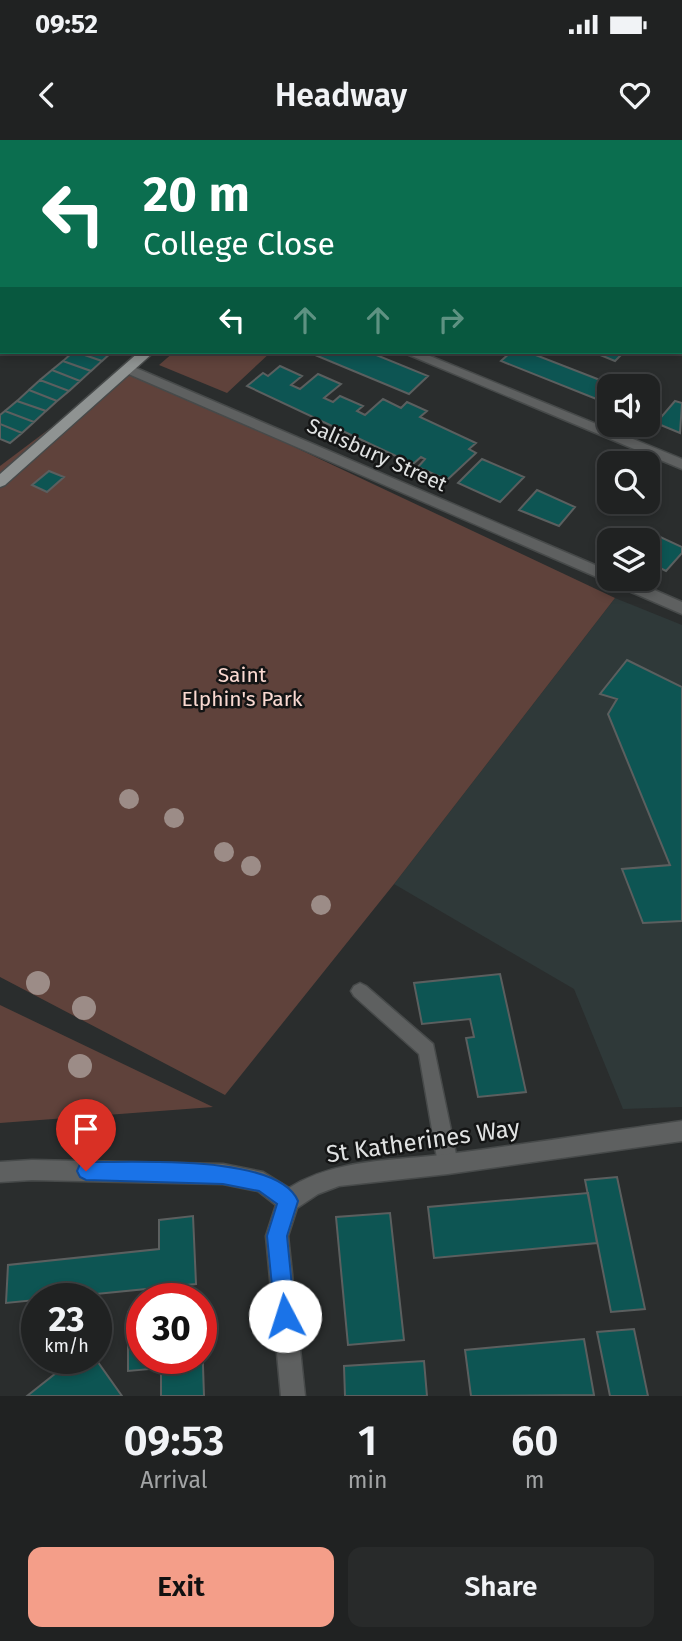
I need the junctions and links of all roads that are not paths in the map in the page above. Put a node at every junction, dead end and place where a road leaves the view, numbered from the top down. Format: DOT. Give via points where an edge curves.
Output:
graph roads {
  1 [pos="145,354"];
  2 [pos="414,354"];
  3 [pos="129,369"];
  4 [pos="682,464"];
  5 [pos="0,482"];
  6 [pos="597,572"];
  7 [pos="642,591"];
  8 [pos="682,608"];
  9 [pos="360,991"];
  10 [pos="682,1131"];
  11 [pos="448,1164"];
  12 [pos="0,1172"];
  13 [pos="289,1201"];
  14 [pos="293,1396"];
  1 -- 3 [label="main road"];
  2 -- 4 [label="street"];
  3 -- 5 [label="main road"];
  3 -- 6 [label="street, Salisbury Street"];
  7 -- 8 [label="street"];
  9 -- 11 [label="lane" via="427,1051"];
  10 -- 11 [label="street, St Katherines Way"];
  11 -- 13 [label="street, St Katherines Way" via="339,1176 311,1186"];
  12 -- 13 [label="street" via="223,1174 263,1182"];
  13 -- 14 [label="street" via="277,1236"];
}
